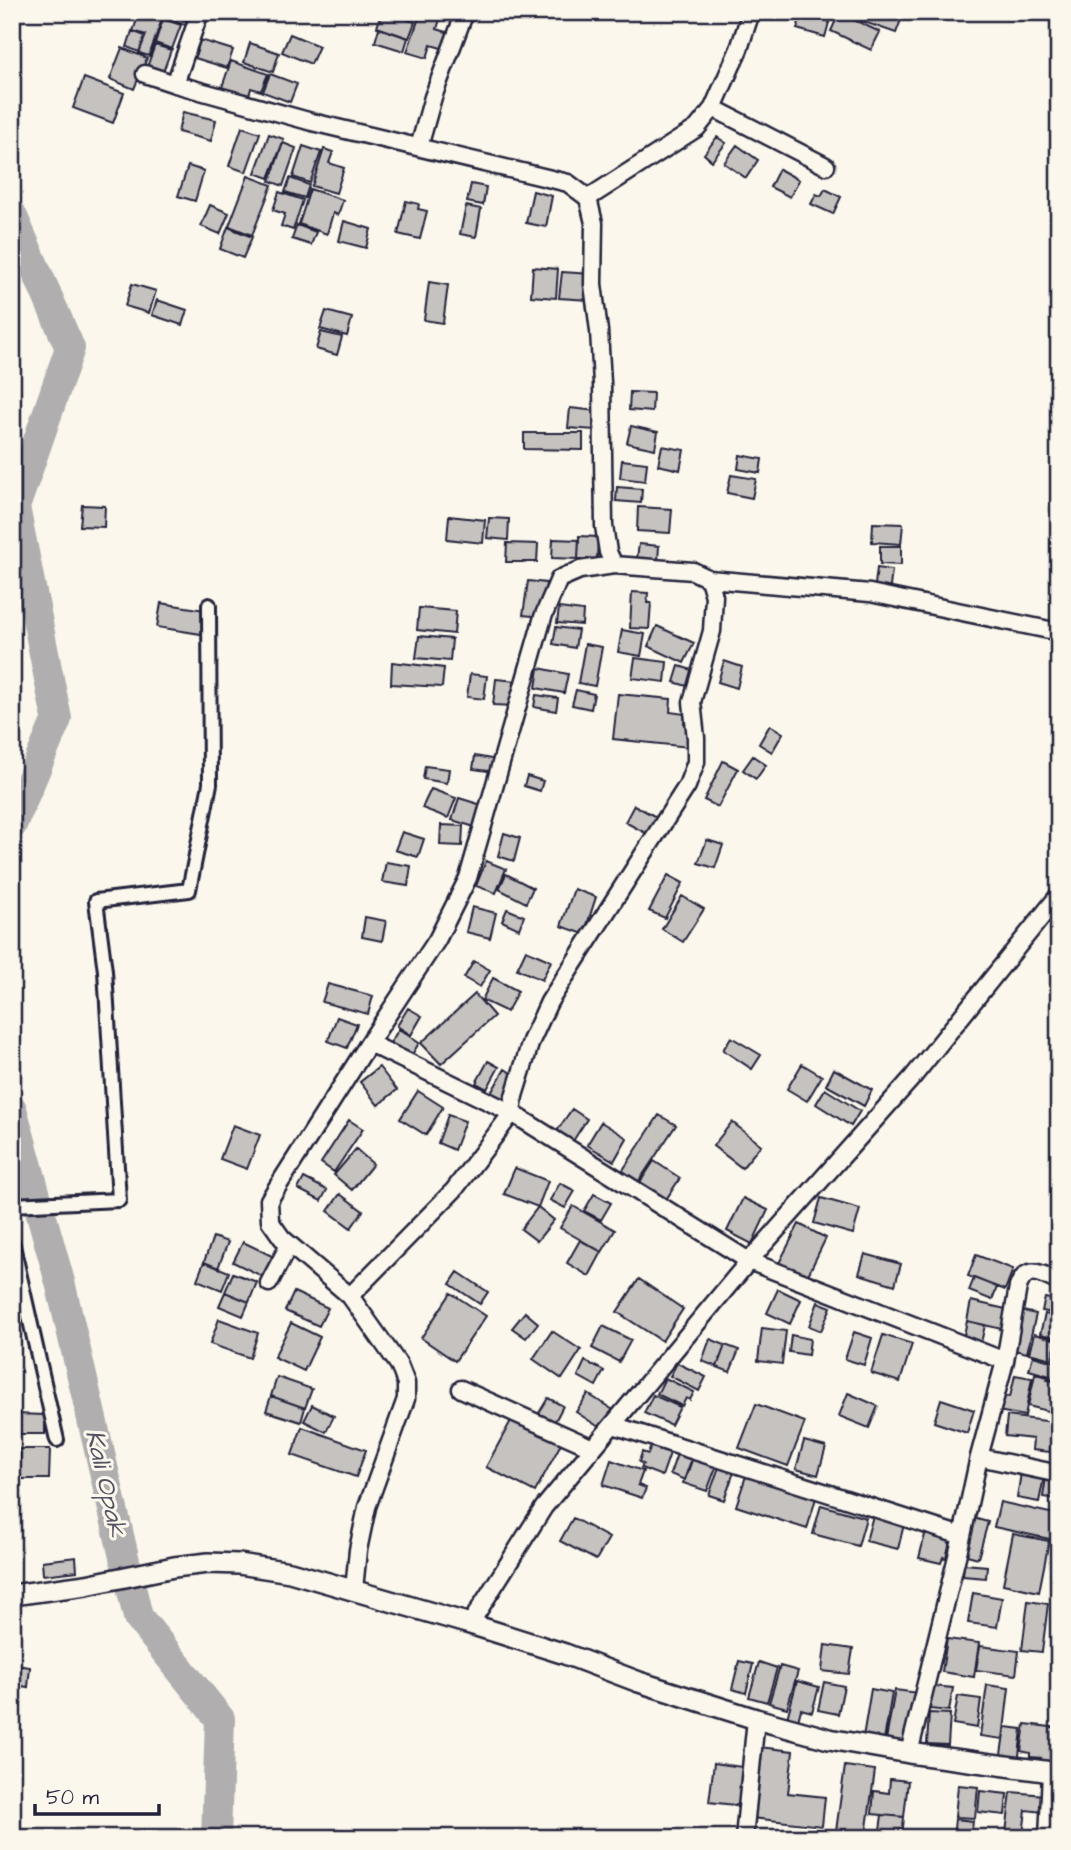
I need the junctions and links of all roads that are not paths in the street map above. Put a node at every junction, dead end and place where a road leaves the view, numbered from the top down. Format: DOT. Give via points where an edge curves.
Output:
graph roads {
  1 [pos="200,12"];
  2 [pos="465,12"];
  3 [pos="751,12"];
  4 [pos="145,74"];
  5 [pos="176,84"];
  6 [pos="713,108"];
  7 [pos="419,147"];
  8 [pos="826,166"];
  9 [pos="588,198"];
  10 [pos="614,565"];
  11 [pos="709,579"];
  12 [pos="209,605"];
  13 [pos="1059,632"];
  14 [pos="1059,895"];
  15 [pos="369,1043"];
  16 [pos="512,1113"];
  17 [pos="12,1205"];
  18 [pos="12,1241"];
  19 [pos="289,1245"];
  20 [pos="749,1262"];
  21 [pos="1059,1282"];
  22 [pos="269,1283"];
  23 [pos="350,1296"];
  24 [pos="1005,1362"];
  25 [pos="461,1389"];
  26 [pos="613,1425"];
  27 [pos="57,1440"];
  28 [pos="593,1448"];
  29 [pos="979,1457"];
  30 [pos="1059,1474"];
  31 [pos="962,1536"];
  32 [pos="354,1589"];
  33 [pos="12,1595"];
  34 [pos="470,1624"];
  35 [pos="756,1719"];
  36 [pos="909,1753"];
  37 [pos="1055,1773"];
  38 [pos="744,1838"];
  39 [pos="1048,1838"];
  1 -- 5 [label="street"];
  2 -- 7 [label="street"];
  3 -- 6 [label="street"];
  4 -- 5 [label="street"];
  5 -- 7 [label="street"];
  6 -- 8 [label="street"];
  6 -- 9 [label="street" via="697,128"];
  7 -- 9 [label="street" via="568,183"];
  9 -- 10 [label="street" via="602,383 604,526"];
  10 -- 11 [label="street" via="693,571"];
  10 -- 15 [label="street" via="580,570 559,579 555,586 468,878 437,940"];
  11 -- 13 [label="street" via="870,593"];
  11 -- 16 [label="street" via="714,596 712,631 692,702 696,761 687,786 549,1002 531,1041"];
  12 -- 17 [label="street" via="210,784 189,890 96,901 105,971 119,1200"];
  14 -- 20 [label="street" via="912,1078"];
  15 -- 16 [label="street"];
  15 -- 19 [label="street" via="269,1200 270,1221"];
  16 -- 20 [label="street"];
  16 -- 23 [label="street" via="454,1190"];
  18 -- 27 [label="street"];
  19 -- 22 [label="street"];
  19 -- 23 [label="street"];
  20 -- 24 [label="street"];
  20 -- 26 [label="street"];
  21 -- 24 [label="street" via="1038,1273 1022,1277"];
  23 -- 32 [label="street" via="399,1365 407,1399 367,1507"];
  24 -- 29 [label="street"];
  25 -- 28 [label="street"];
  26 -- 28 [label="street"];
  26 -- 31 [label="street"];
  28 -- 34 [label="street" via="544,1507"];
  29 -- 30 [label="street"];
  29 -- 31 [label="street"];
  31 -- 36 [label="street"];
  32 -- 33 [label="street" via="290,1572 208,1563"];
  32 -- 34 [label="street"];
  34 -- 35 [label="street"];
  35 -- 36 [label="street" via="829,1739"];
  35 -- 38 [label="street"];
  36 -- 37 [label="street"];
  37 -- 39 [label="street"];
}
